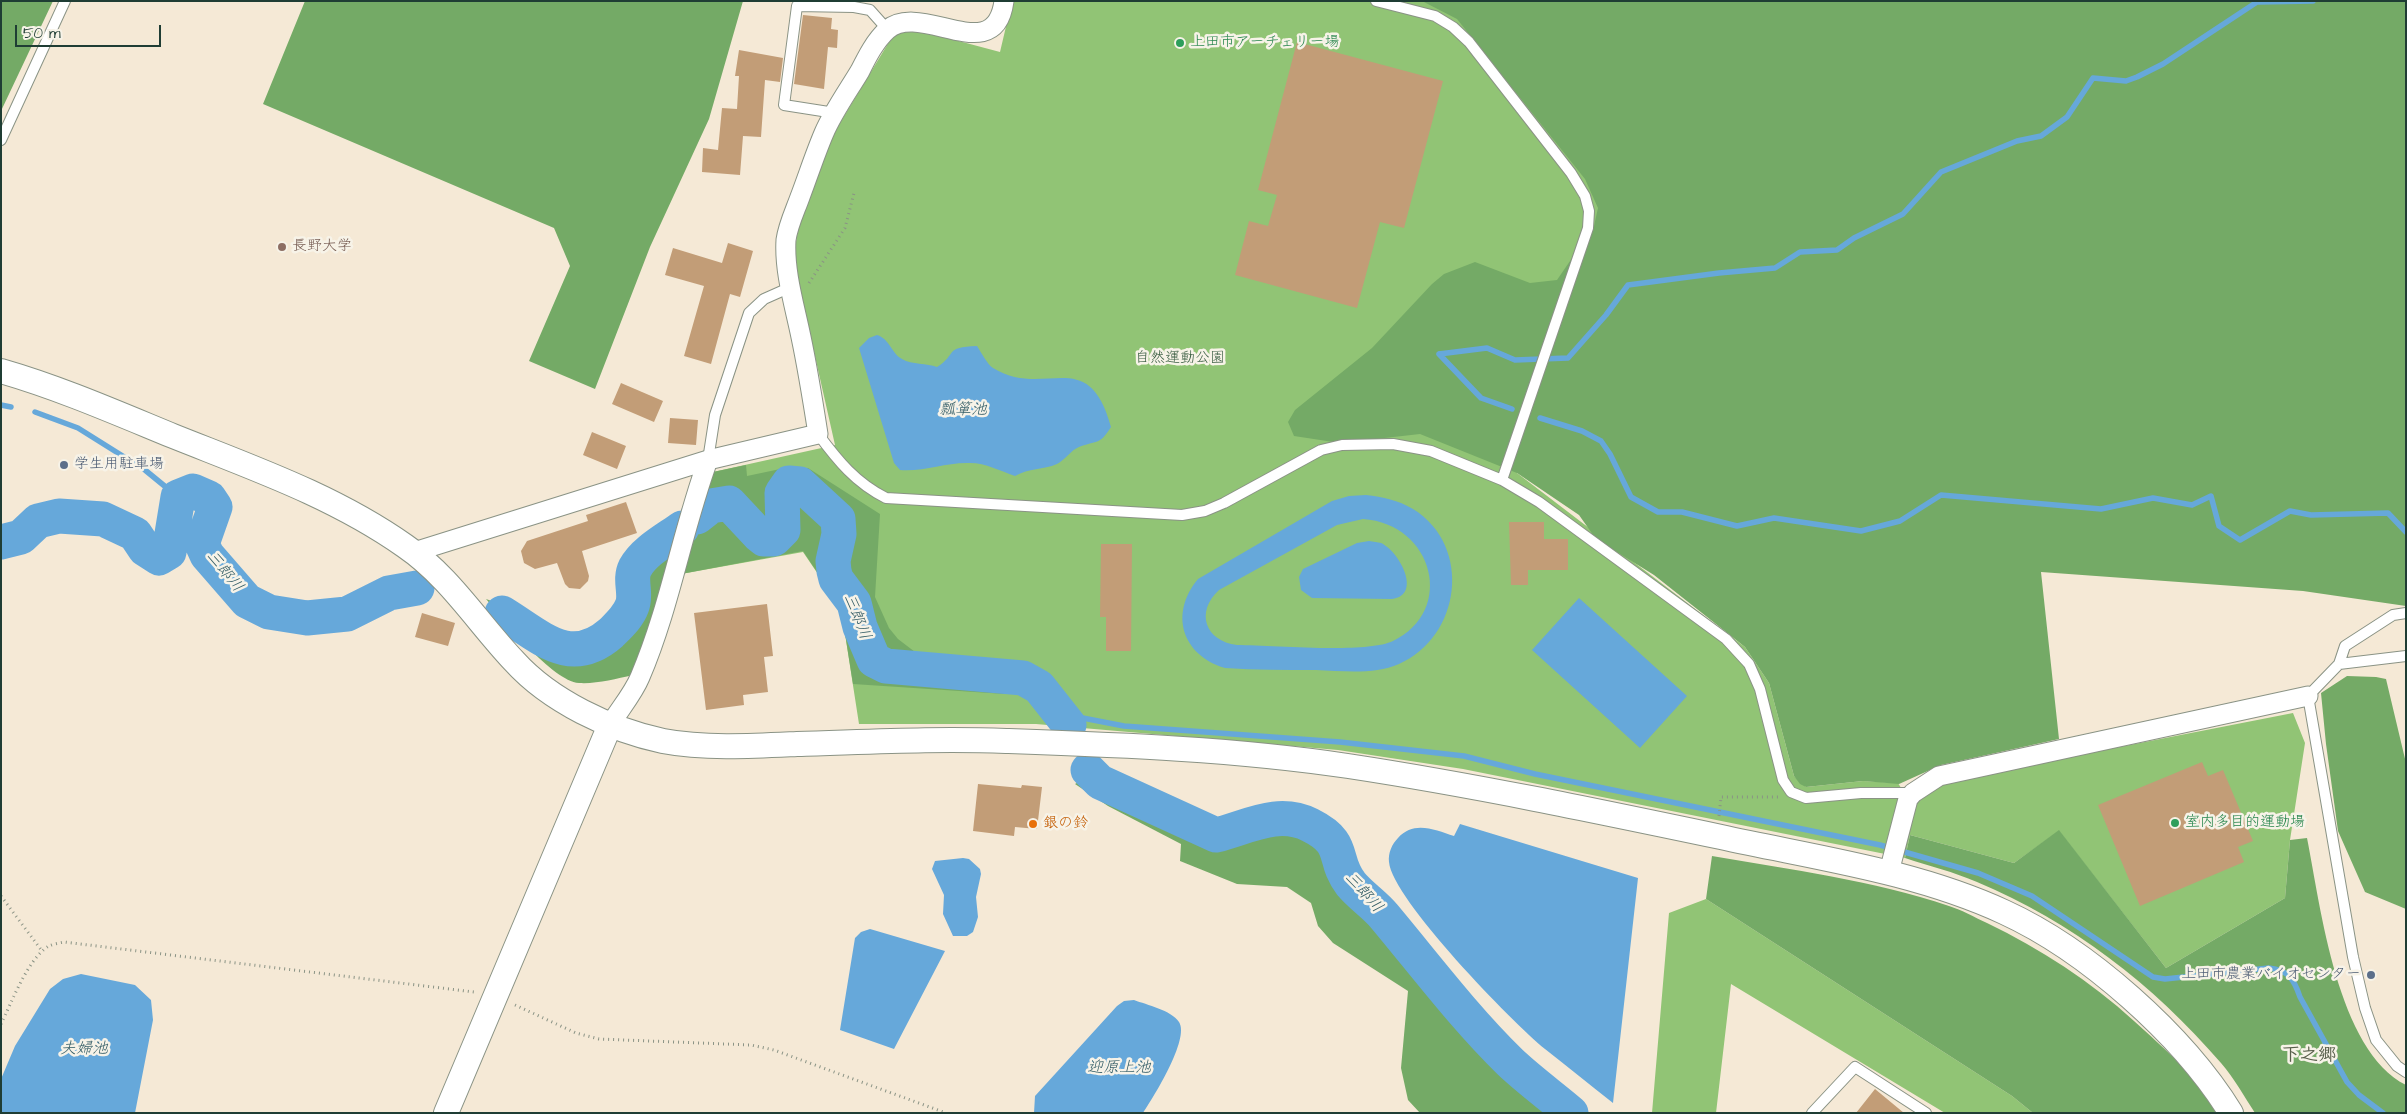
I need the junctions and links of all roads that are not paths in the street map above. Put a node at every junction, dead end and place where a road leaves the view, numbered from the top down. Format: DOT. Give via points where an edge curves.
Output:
graph roads {
  1 [pos="66,1"];
  2 [pos="1004,1"];
  3 [pos="1376,1"];
  4 [pos="887,29"];
  5 [pos="835,113"];
  6 [pos="1,140"];
  7 [pos="791,287"];
  8 [pos="1,371"];
  9 [pos="818,434"];
  10 [pos="708,460"];
  11 [pos="1502,480"];
  12 [pos="414,552"];
  13 [pos="2406,613"];
  14 [pos="2406,656"];
  15 [pos="2339,664"];
  16 [pos="2308,696"];
  17 [pos="610,725"];
  18 [pos="1913,793"];
  19 [pos="1891,863"];
  20 [pos="2406,1072"];
  21 [pos="446,1113"];
  22 [pos="1812,1113"];
  23 [pos="1926,1113"];
  24 [pos="2231,1113"];
  1 -- 6 [label="lane"];
  2 -- 4 [label="street" via="1002,13 993,26 982,33 905,20"];
  3 -- 11 [label="lane" via="1435,16 1458,32 1571,173 1585,196 1589,211 1588,228"];
  4 -- 5 [label="street"];
  4 -- 5 [label="lane" via="870,10 797,6 784,105"];
  5 -- 7 [label="street" via="824,132 790,222 786,241"];
  7 -- 9 [label="street"];
  7 -- 10 [label="lane" via="764,299 749,313 715,415"];
  8 -- 12 [label="street" via="87,401 309,491 378,528"];
  9 -- 10 [label="street"];
  9 -- 11 [label="lane" via="840,464 868,489 886,498 901,500 1182,515 1205,511 1321,450 1342,445 1394,444 1431,451"];
  10 -- 12 [label="street"];
  10 -- 17 [label="street" via="693,500 675,573 639,678"];
  11 -- 18 [label="lane" via="1539,502 1726,639 1749,664 1760,688 1783,780 1791,792 1806,798"];
  12 -- 17 [label="street" via="465,602 518,667 568,704"];
  13 -- 15 [label="lane" via="2393,615 2345,646"];
  14 -- 15 [label="lane"];
  15 -- 16 [label="lane"];
  16 -- 18 [label="street" via="1967,769 1939,776"];
  16 -- 20 [label="lane" via="2351,948 2365,1008 2376,1040"];
  17 -- 19 [label="street" via="666,742 741,746 925,739 992,740 1282,758 1346,766"];
  17 -- 21 [label="street"];
  18 -- 19 [label="street" via="1903,814"];
  19 -- 24 [label="street" via="2005,912 2078,957 2121,989 2176,1041"];
  22 -- 23 [label="lane" via="1855,1066"];
}
